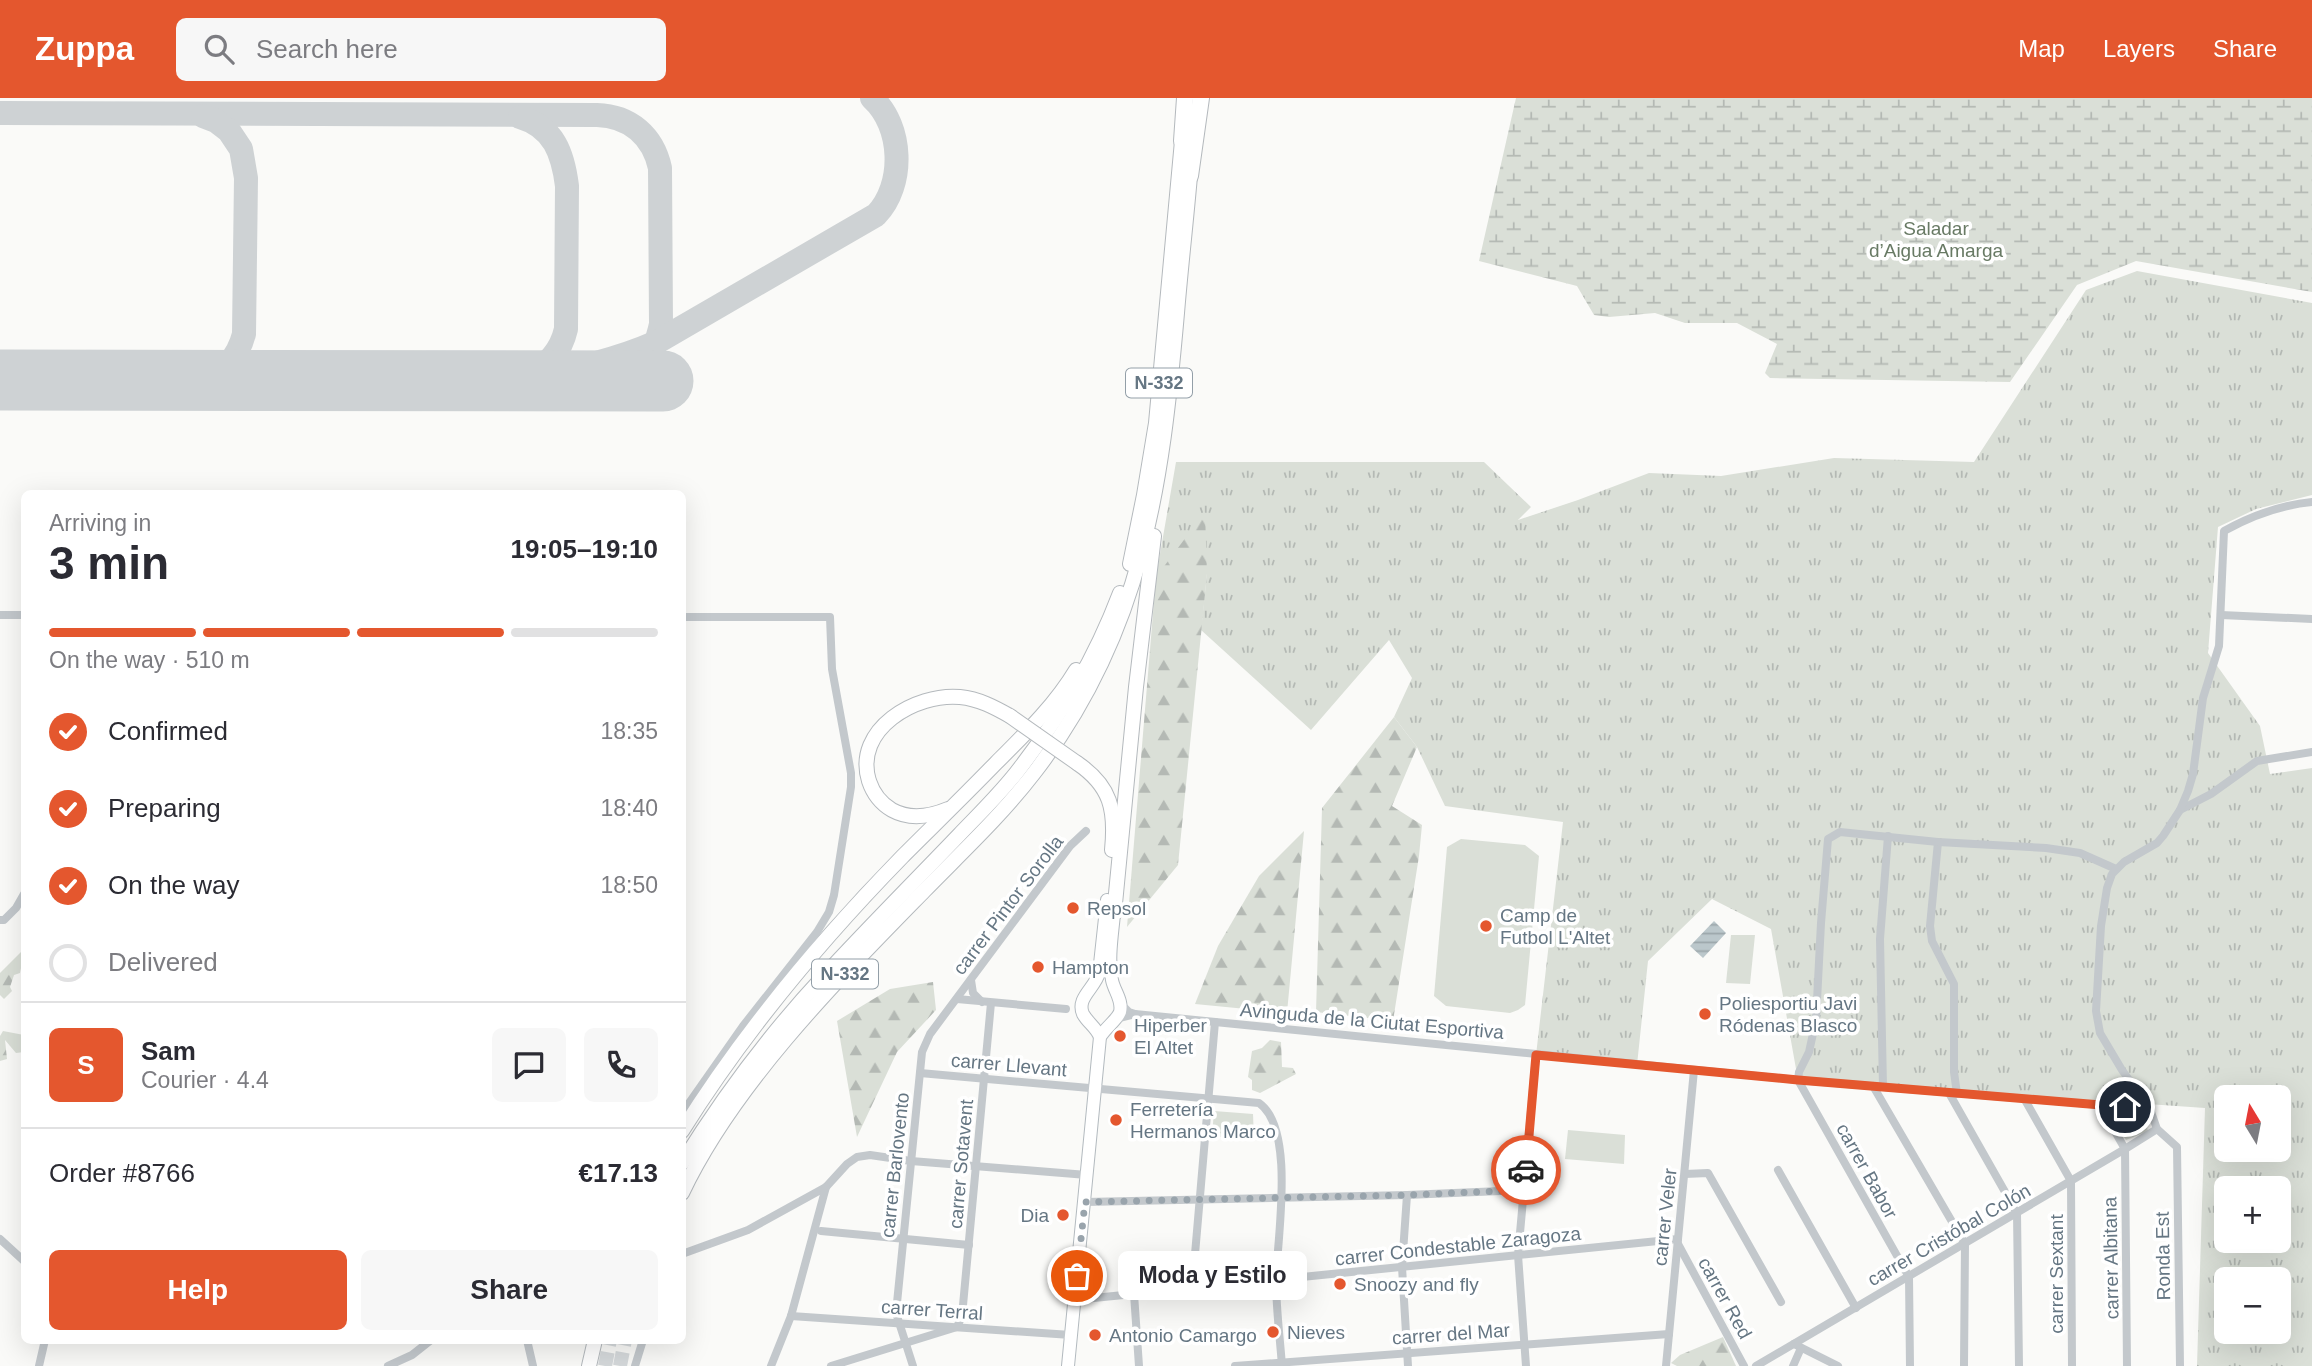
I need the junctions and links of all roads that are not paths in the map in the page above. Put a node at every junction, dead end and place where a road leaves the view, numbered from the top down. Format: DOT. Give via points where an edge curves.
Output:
graph roads {
  1 [pos="1186,98"];
  2 [pos="1198,98"];
  3 [pos="1182,141"];
  4 [pos="1190,176"];
  5 [pos="1157,492"];
  6 [pos="2312,502"];
  7 [pos="0,615"];
  8 [pos="21,615"];
  9 [pos="2221,615"];
  10 [pos="686,617"];
  11 [pos="1110,619"];
  12 [pos="2312,619"];
  13 [pos="2312,752"];
  14 [pos="952,807"];
  15 [pos="2180,810"];
  16 [pos="1086,831"];
  17 [pos="1888,836"];
  18 [pos="1938,842"];
  19 [pos="2116,869"];
  20 [pos="21,899"];
  21 [pos="1107,900"];
  22 [pos="1114,914"];
  23 [pos="0,920"];
  24 [pos="971,979"];
  25 [pos="1092,988"];
  26 [pos="1118,998"];
  27 [pos="957,999"];
  28 [pos="1082,1000"];
  29 [pos="986,1003"];
  30 [pos="1066,1009"];
  31 [pos="1135,1014"];
  32 [pos="1089,1020"];
  33 [pos="1112,1022"];
  34 [pos="1215,1022"];
  35 [pos="1100,1038"];
  36 [pos="1536,1055"];
  37 [pos="1694,1070"];
  38 [pos="919,1073"];
  39 [pos="985,1079"];
  40 [pos="1798,1080"];
  41 [pos="1872,1086"];
  42 [pos="1883,1087"];
  43 [pos="1096,1089"];
  44 [pos="1953,1093"];
  45 [pos="1208,1100"];
  46 [pos="2025,1100"];
  47 [pos="2101,1105"];
  48 [pos="686,1106"];
  49 [pos="2150,1109"];
  50 [pos="686,1125"];
  51 [pos="2157,1129"];
  52 [pos="2125,1149"];
  53 [pos="686,1157"];
  54 [pos="911,1161"];
  55 [pos="977,1166"];
  56 [pos="1778,1170"];
  57 [pos="1685,1174"];
  58 [pos="1087,1175"];
  59 [pos="2071,1181"];
  60 [pos="686,1186"];
  61 [pos="826,1187"];
  62 [pos="1524,1190"];
  63 [pos="1407,1195"];
  64 [pos="1282,1198"];
  65 [pos="1199,1200"];
  66 [pos="1085,1202"];
  67 [pos="2017,1213"];
  68 [pos="821,1231"];
  69 [pos="0,1239"];
  70 [pos="903,1239"];
  71 [pos="1678,1242"];
  72 [pos="1965,1244"];
  73 [pos="969,1245"];
  74 [pos="686,1253"];
  75 [pos="1518,1255"];
  76 [pos="21,1258"];
  77 [pos="1402,1267"];
  78 [pos="1909,1277"];
  79 [pos="1276,1280"];
  80 [pos="1192,1289"];
  81 [pos="1134,1294"];
  82 [pos="1074,1300"];
  83 [pos="1782,1302"];
  84 [pos="1856,1308"];
  85 [pos="791,1316"];
  86 [pos="899,1323"];
  87 [pos="957,1327"];
  88 [pos="1669,1334"];
  89 [pos="1071,1335"];
  90 [pos="906,1342"];
  91 [pos="45,1344"];
  92 [pos="426,1344"];
  93 [pos="528,1344"];
  94 [pos="594,1344"];
  95 [pos="642,1344"];
  96 [pos="1524,1345"];
  97 [pos="1798,1346"];
  98 [pos="1407,1353"];
  99 [pos="847,1364"];
  100 [pos="1282,1364"];
  101 [pos="39,1366"];
  102 [pos="388,1366"];
  103 [pos="533,1366"];
  104 [pos="589,1366"];
  105 [pos="635,1366"];
  106 [pos="771,1366"];
  107 [pos="831,1366"];
  108 [pos="913,1366"];
  109 [pos="1068,1366"];
  110 [pos="1139,1366"];
  111 [pos="1235,1366"];
  112 [pos="1408,1366"];
  113 [pos="1526,1366"];
  114 [pos="1665,1366"];
  115 [pos="1744,1366"];
  116 [pos="1756,1366"];
  117 [pos="1793,1366"];
  118 [pos="1838,1366"];
  119 [pos="1910,1366"];
  120 [pos="1965,1366"];
  121 [pos="2019,1366"];
  122 [pos="2072,1366"];
  123 [pos="2127,1366"];
  124 [pos="2180,1366"];
  1 -- 3 [label="highway, N-332"];
  2 -- 4 [label="highway"];
  3 -- 11 [label="highway, N-332" via="1152,455 1131,560"];
  4 -- 5 [label="highway, N-332"];
  5 -- 22 [label="highway"];
  5 -- 60 [label="highway, N-332" via="1120,622 1097,673 1052,747 995,819 792,1034 726,1119"];
  6 -- 9 [label="street" via="2258,514 2224,531"];
  7 -- 8 [label="street"];
  9 -- 12 [label="street"];
  9 -- 15 [label="street" via="2193,774"];
  10 -- 48 [label="street" via="830,617 832,668 851,773 829,912"];
  11 -- 14 [label="highway" via="1058,695"];
  11 -- 53 [label="highway, N-332" via="1072,695 1018,770 822,978 708,1121"];
  13 -- 15 [label="street" via="2258,761"];
  14 -- 21 [label="highway, bridge" via="919,817 883,804 872,788 867,760 876,735 902,711 936,698 960,697 1010,716 1098,780 1111,806"];
  14 -- 50 [label="highway" via="791,980"];
  15 -- 19 [label="street" via="2157,843"];
  16 -- 24 [label="street, carrer Pintor Sorolla"];
  17 -- 18 [label="street"];
  17 -- 40 [label="street" via="1840,832 1828,839 1816,1020"];
  17 -- 42 [label="street" via="1880,939"];
  18 -- 19 [label="street" via="2080,853"];
  18 -- 44 [label="street" via="1930,926 1932,941 1954,984"];
  19 -- 49 [label="street" via="2103,908 2097,1023 2107,1046"];
  20 -- 23 [label="street"];
  21 -- 25 [label="main road" via="1100,968"];
  22 -- 26 [label="main road" via="1110,961"];
  24 -- 27 [label="street, carrer Pintor Sorolla"];
  24 -- 29 [label="street" via="973,993"];
  25 -- 26 [label="main road" via="1105,986"];
  25 -- 28 [label="main road"];
  26 -- 31 [label="street" via="1123,1008"];
  26 -- 33 [label="main road" via="1120,1012"];
  27 -- 29 [label="street"];
  27 -- 38 [label="street, carrer Barlovento" via="925,1042"];
  28 -- 30 [label="street"];
  28 -- 32 [label="main road"];
  29 -- 30 [label="street"];
  29 -- 39 [label="street, carrer Sotavent"];
  30 -- 32 [label="street"];
  31 -- 33 [label="street, Avinguda de la Ciutat Esportiva"];
  31 -- 34 [label="street, Avinguda de la Ciutat Esportiva"];
  32 -- 33 [label="main road"];
  32 -- 35 [label="main road"];
  33 -- 35 [label="main road"];
  34 -- 36 [label="street, Avinguda de la Ciutat Esportiva"];
  34 -- 45 [label="street"];
  35 -- 43 [label="main road"];
  36 -- 37 [label="street, Avinguda de la Ciutat Esportiva"];
  36 -- 62 [label="street"];
  37 -- 40 [label="street, Avinguda de la Ciutat Esportiva"];
  37 -- 57 [label="street, carrer Veler"];
  38 -- 39 [label="street, carrer Llevant"];
  38 -- 54 [label="street, carrer Barlovento"];
  39 -- 43 [label="street, carrer Llevant"];
  39 -- 55 [label="street, carrer Sotavent"];
  40 -- 41 [label="street, Avinguda de la Ciutat Esportiva"];
  40 -- 78 [label="street, carrer Babor"];
  41 -- 42 [label="street, Avinguda de la Ciutat Esportiva"];
  41 -- 72 [label="street"];
  42 -- 44 [label="street, Avinguda de la Ciutat Esportiva"];
  43 -- 45 [label="street, carrer Llevant"];
  43 -- 58 [label="main road"];
  44 -- 46 [label="street, Avinguda de la Ciutat Esportiva"];
  44 -- 67 [label="street"];
  45 -- 64 [label="street, carrer Llevant" via="1259,1103 1267,1109 1277,1127"];
  45 -- 65 [label="street"];
  46 -- 47 [label="street, Avinguda de la Ciutat Esportiva"];
  46 -- 59 [label="street"];
  47 -- 49 [label="street, Avinguda de la Ciutat Esportiva"];
  47 -- 52 [label="street"];
  49 -- 51 [label="street"];
  51 -- 52 [label="street, carrer Cristóbal Colón"];
  51 -- 124 [label="street, Ronda Est" via="2177,1147"];
  52 -- 59 [label="street, carrer Cristóbal Colón"];
  52 -- 123 [label="street, carrer Albitana"];
  54 -- 55 [label="street"];
  54 -- 61 [label="street" via="858,1157"];
  54 -- 70 [label="street, carrer Barlovento"];
  55 -- 58 [label="street"];
  55 -- 73 [label="street, carrer Sotavent"];
  56 -- 84 [label="street"];
  57 -- 71 [label="street, carrer Veler"];
  57 -- 83 [label="street" via="1708,1173"];
  58 -- 66 [label="main road"];
  59 -- 67 [label="street, carrer Cristóbal Colón"];
  59 -- 122 [label="street, carrer Sextant"];
  61 -- 74 [label="street" via="748,1230"];
  61 -- 85 [label="street"];
  62 -- 63 [label="street"];
  62 -- 75 [label="street"];
  63 -- 64 [label="street"];
  63 -- 77 [label="street"];
  64 -- 65 [label="street"];
  64 -- 79 [label="street"];
  65 -- 66 [label="street"];
  65 -- 80 [label="street"];
  66 -- 82 [label="main road"];
  67 -- 72 [label="street, carrer Cristóbal Colón"];
  67 -- 121 [label="street"];
  68 -- 70 [label="street"];
  69 -- 76 [label="street"];
  70 -- 73 [label="street"];
  70 -- 86 [label="street, carrer Barlovento" via="895,1313"];
  71 -- 75 [label="street, carrer Condestable Zaragoza"];
  71 -- 88 [label="street, carrer Veler"];
  71 -- 115 [label="street, carrer Red"];
  72 -- 78 [label="street, carrer Cristóbal Colón"];
  72 -- 120 [label="street"];
  73 -- 87 [label="street, carrer Sotavent"];
  75 -- 77 [label="street, carrer Condestable Zaragoza"];
  75 -- 96 [label="street"];
  77 -- 79 [label="street, carrer Condestable Zaragoza"];
  77 -- 98 [label="street"];
  78 -- 84 [label="street, carrer Cristóbal Colón"];
  78 -- 119 [label="street"];
  79 -- 80 [label="street, carrer Condestable Zaragoza"];
  79 -- 100 [label="street"];
  80 -- 81 [label="street, carrer Condestable Zaragoza"];
  81 -- 82 [label="street, carrer Condestable Zaragoza"];
  81 -- 110 [label="street"];
  82 -- 89 [label="main road"];
  84 -- 97 [label="street, carrer Cristóbal Colón"];
  85 -- 86 [label="street, carrer Terral"];
  85 -- 106 [label="street"];
  86 -- 87 [label="street, carrer Terral"];
  86 -- 90 [label="street, carrer Barlovento"];
  87 -- 89 [label="street, carrer Terral"];
  87 -- 90 [label="street"];
  88 -- 96 [label="street, carrer del Mar"];
  88 -- 114 [label="street, carrer Veler"];
  89 -- 109 [label="main road"];
  90 -- 99 [label="street"];
  90 -- 108 [label="street, carrer Barlovento"];
  91 -- 101 [label="street"];
  92 -- 102 [label="street"];
  93 -- 103 [label="street"];
  94 -- 104 [label="highway"];
  95 -- 105 [label="street"];
  96 -- 98 [label="street, carrer del Mar"];
  96 -- 113 [label="street"];
  97 -- 116 [label="street, carrer Cristóbal Colón"];
  97 -- 117 [label="street"];
  97 -- 118 [label="street"];
  98 -- 100 [label="street, carrer del Mar"];
  98 -- 112 [label="street"];
  99 -- 107 [label="street"];
  100 -- 111 [label="street, carrer del Mar"];
}
